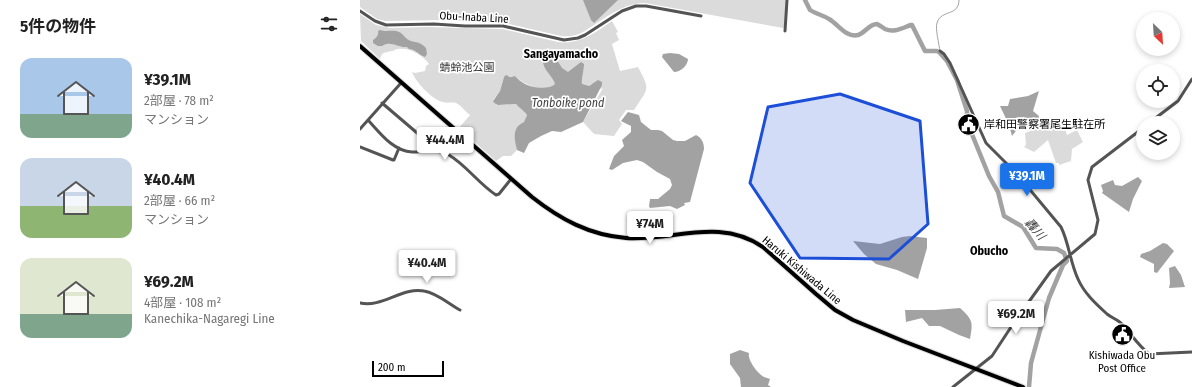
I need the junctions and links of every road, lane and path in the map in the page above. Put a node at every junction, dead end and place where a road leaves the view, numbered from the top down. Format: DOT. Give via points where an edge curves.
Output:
graph roads {
  1 [pos="787,0"];
  2 [pos="360,11"];
  3 [pos="701,16"];
  4 [pos="785,31"];
  5 [pos="361,48"];
  6 [pos="940,51"];
  7 [pos="1192,79"];
  8 [pos="400,83"];
  9 [pos="382,103"];
  10 [pos="1158,116"];
  11 [pos="368,120"];
  12 [pos="360,129"];
  13 [pos="1136,133"];
  14 [pos="360,147"];
  15 [pos="399,148"];
  16 [pos="424,150"];
  17 [pos="511,179"];
  18 [pos="1069,256"];
  19 [pos="360,303"];
  20 [pos="460,310"];
  21 [pos="1192,352"];
  22 [pos="977,369"];
  23 [pos="952,387"];
  24 [pos="1023,387"];
  1 -- 4 [label="street"];
  2 -- 3 [label="street, Obu-Inaba Line" via="386,25 506,26 564,40 581,37 622,11 636,6"];
  5 -- 8 [label="main road, Haruki Kishiwada Line"];
  6 -- 18 [label="street" via="946,56 961,86 983,140 1016,173 1058,223 1063,231"];
  7 -- 10 [label="street" via="1178,101"];
  8 -- 9 [label="street"];
  8 -- 17 [label="main road, Haruki Kishiwada Line"];
  9 -- 11 [label="street"];
  9 -- 16 [label="street" via="423,138"];
  11 -- 12 [label="street"];
  11 -- 15 [label="street" via="392,145"];
  13 -- 18 [label="street" via="1092,168 1088,180 1097,216 1097,227 1092,238"];
  14 -- 15 [label="street" via="393,160"];
  15 -- 16 [label="street" via="411,152"];
  16 -- 17 [label="street" via="449,155 496,195"];
  17 -- 22 [label="main road, Haruki Kishiwada Line" via="553,213 593,232 638,238 719,231 748,238 771,253 816,294 847,317"];
  18 -- 21 [label="street" via="1086,292 1124,326 1149,354"];
  18 -- 22 [label="street" via="1051,271 1018,316 996,352"];
  19 -- 20 [label="street" via="374,303 407,292 422,291 429,292"];
  22 -- 23 [label="street"];
  22 -- 24 [label="main road, Haruki Kishiwada Line"];
}
